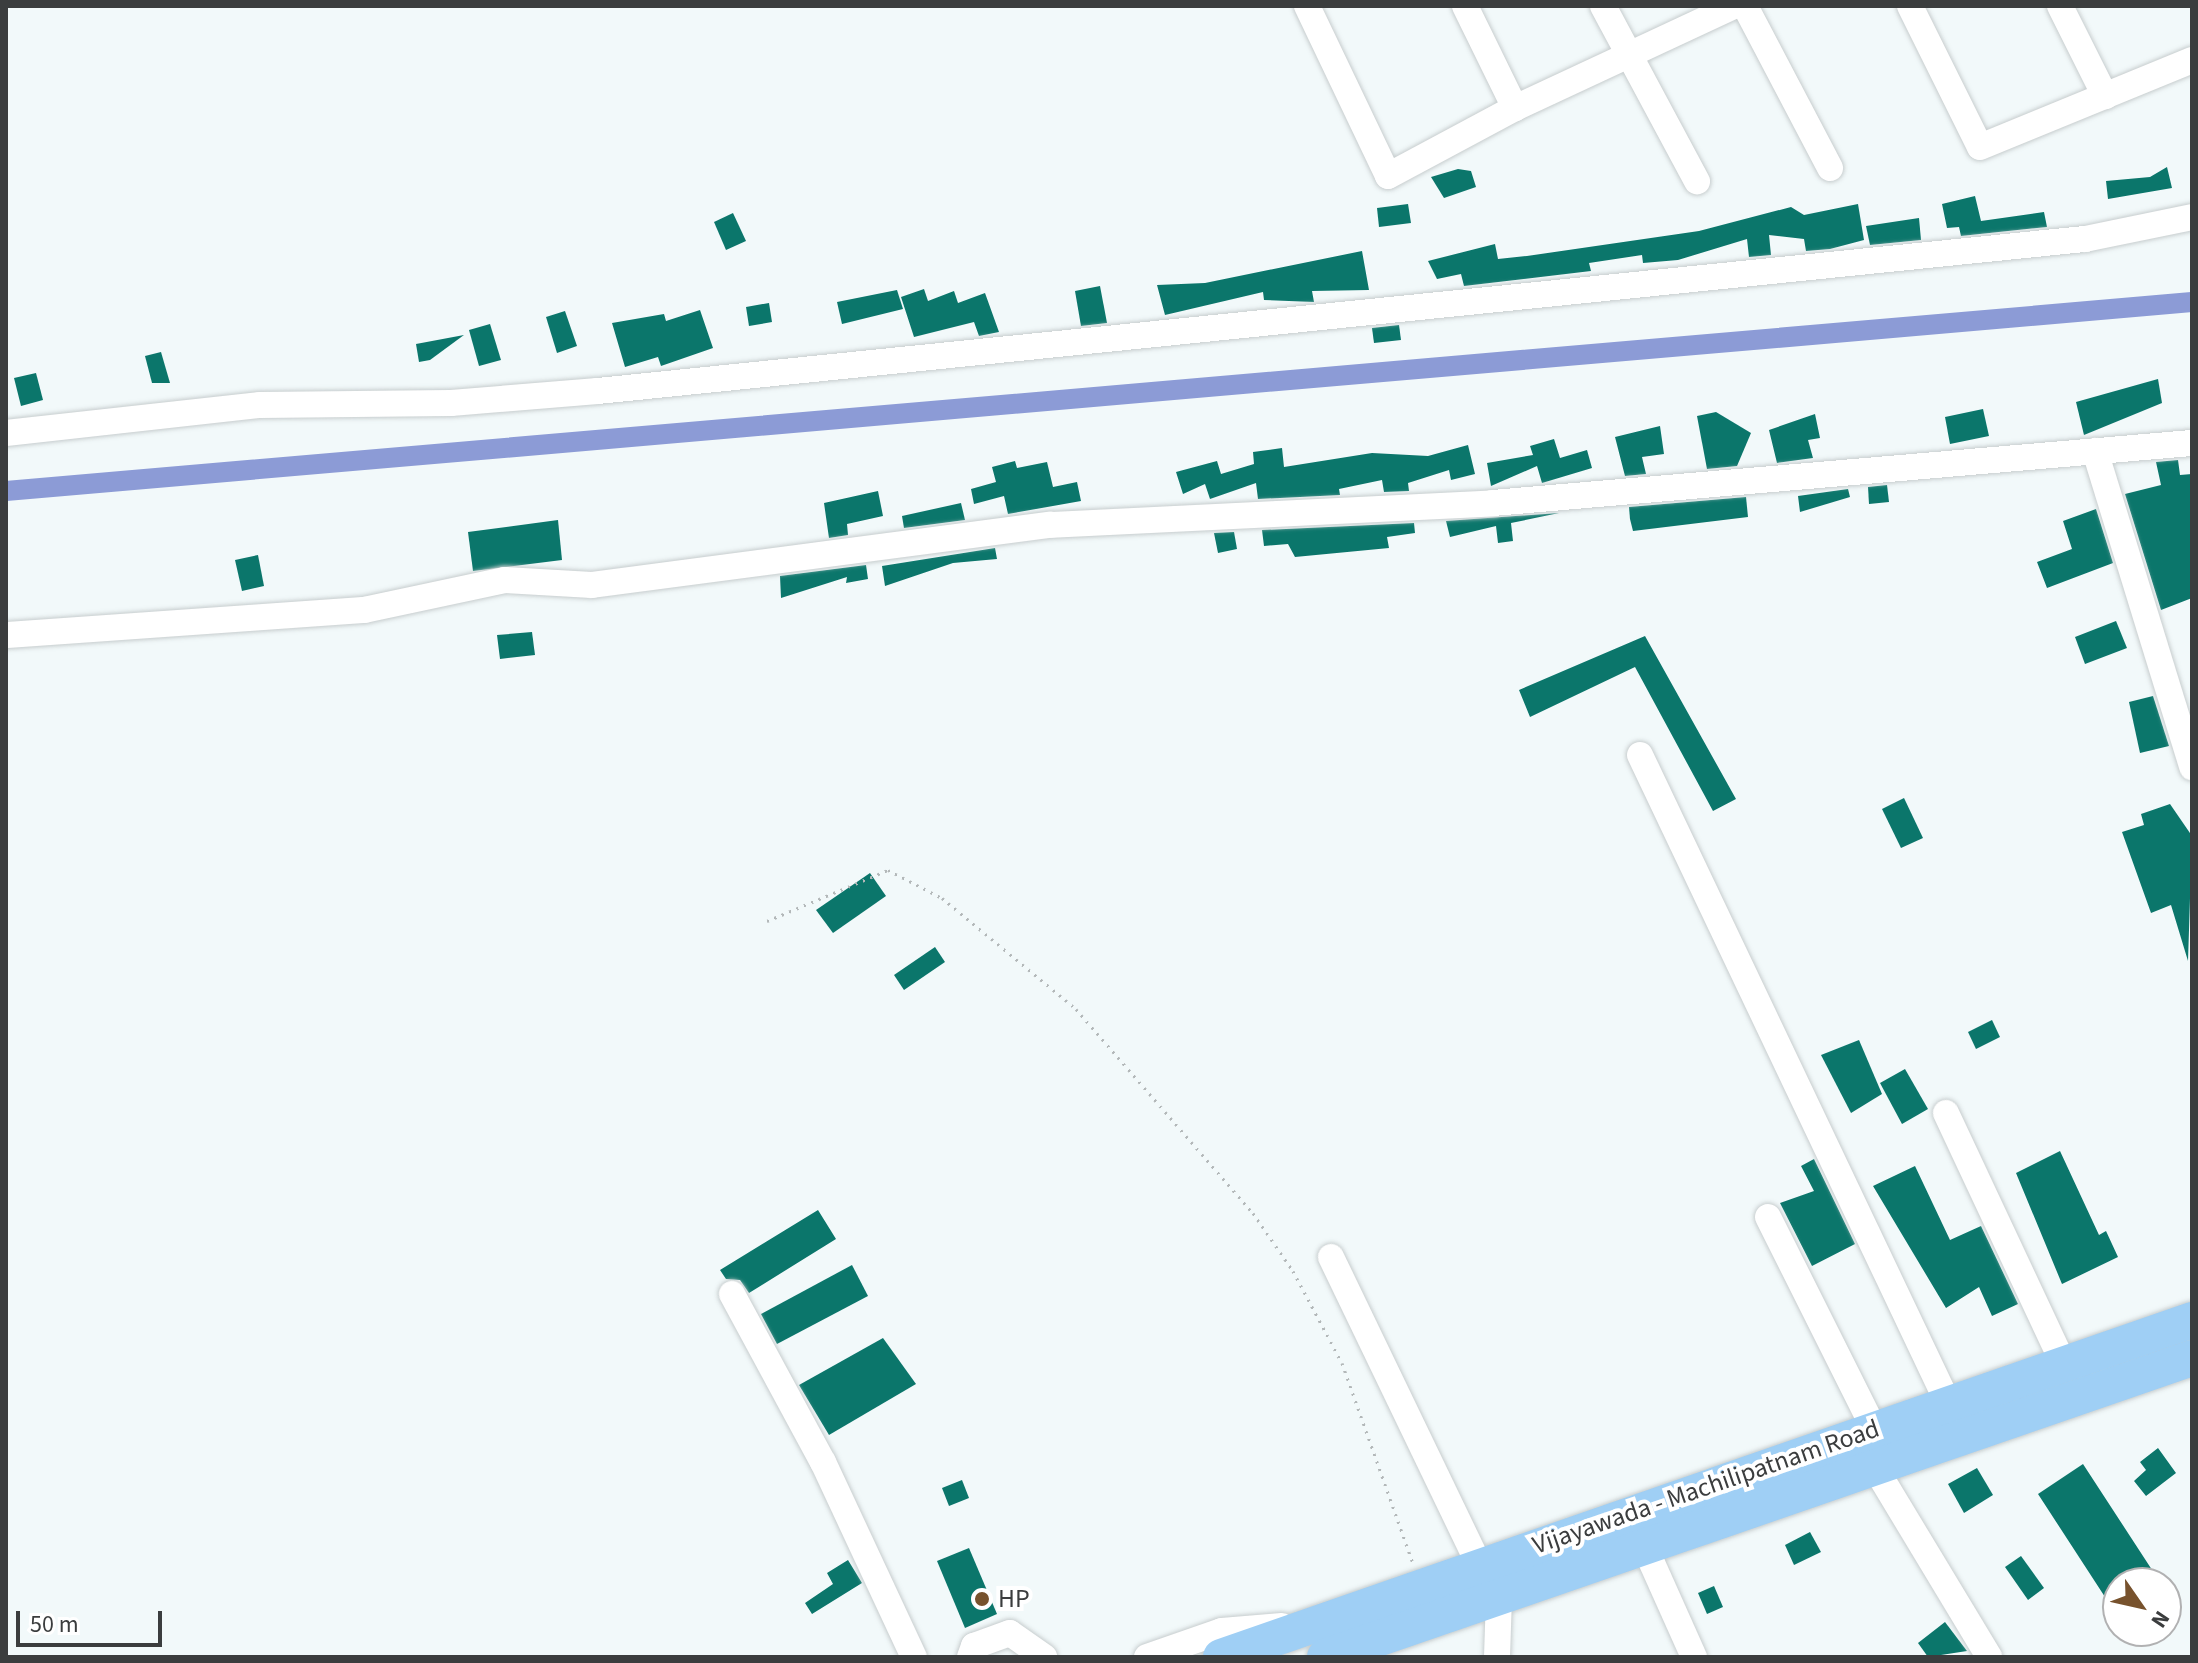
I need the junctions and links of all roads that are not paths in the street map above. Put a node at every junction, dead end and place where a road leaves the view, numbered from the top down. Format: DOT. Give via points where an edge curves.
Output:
graph roads {
  1 [pos="1307,6"];
  2 [pos="1465,6"];
  3 [pos="1603,6"];
  4 [pos="1734,6"];
  5 [pos="1745,6"];
  6 [pos="1910,6"];
  7 [pos="2060,6"];
  8 [pos="1629,60"];
  9 [pos="2192,60"];
  10 [pos="2105,96"];
  11 [pos="1515,108"];
  12 [pos="1830,168"];
  13 [pos="1697,181"];
  14 [pos="2192,217"];
  15 [pos="6,433"];
  16 [pos="2192,443"];
  17 [pos="2095,451"];
  18 [pos="6,635"];
  19 [pos="1640,755"];
  20 [pos="2192,767"];
  21 [pos="1946,1113"];
  22 [pos="1768,1217"];
  23 [pos="1331,1257"];
  24 [pos="732,1294"];
  25 [pos="2192,1320"];
  26 [pos="2192,1358"];
  27 [pos="2063,1363"];
  28 [pos="1948,1403"];
  29 [pos="1874,1429"];
  30 [pos="1874,1466"];
  31 [pos="1643,1543"];
  32 [pos="1480,1566"];
  33 [pos="1499,1597"];
  34 [pos="1322,1640"];
  35 [pos="914,1657"];
  36 [pos="970,1657"];
  37 [pos="1044,1657"];
  38 [pos="1147,1657"];
  39 [pos="1221,1657"];
  40 [pos="1497,1657"];
  41 [pos="1694,1657"];
  42 [pos="1989,1657"];
  1 -- 11 [label="street" via="1388,176"];
  2 -- 11 [label="street"];
  3 -- 8 [label="street"];
  4 -- 8 [label="street"];
  5 -- 12 [label="street"];
  6 -- 10 [label="street" via="1980,147"];
  7 -- 10 [label="street"];
  8 -- 11 [label="street"];
  8 -- 13 [label="street"];
  9 -- 10 [label="street"];
  14 -- 15 [label="street" via="2085,239 598,391 451,403 260,405"];
  16 -- 17 [label="street"];
  17 -- 18 [label="street" via="1493,503 1050,525 592,585 505,580 364,610"];
  17 -- 20 [label="street"];
  19 -- 28 [label="street"];
  21 -- 27 [label="street"];
  22 -- 29 [label="street"];
  23 -- 32 [label="street"];
  24 -- 35 [label="street" via="823,1462"];
  25 -- 27 [label="highway, Vijayawada - Machilipatnam Road"];
  26 -- 30 [label="highway, Vijayawada - Machilipatnam Road"];
  27 -- 28 [label="highway, Vijayawada - Machilipatnam Road"];
  28 -- 29 [label="highway, Vijayawada - Machilipatnam Road"];
  29 -- 32 [label="highway, Vijayawada - Machilipatnam Road"];
  30 -- 31 [label="highway, Vijayawada - Machilipatnam Road"];
  30 -- 42 [label="street"];
  31 -- 33 [label="highway, Vijayawada - Machilipatnam Road"];
  31 -- 41 [label="street"];
  32 -- 34 [label="highway, Vijayawada - Machilipatnam Road" via="1420,1587"];
  33 -- 34 [label="highway, Vijayawada - Machilipatnam Road"];
  33 -- 40 [label="street"];
  34 -- 38 [label="street" via="1222,1631"];
  34 -- 39 [label="highway, Vijayawada - Machilipatnam Road"];
  36 -- 37 [label="street" via="974,1646 1010,1633"];
}
